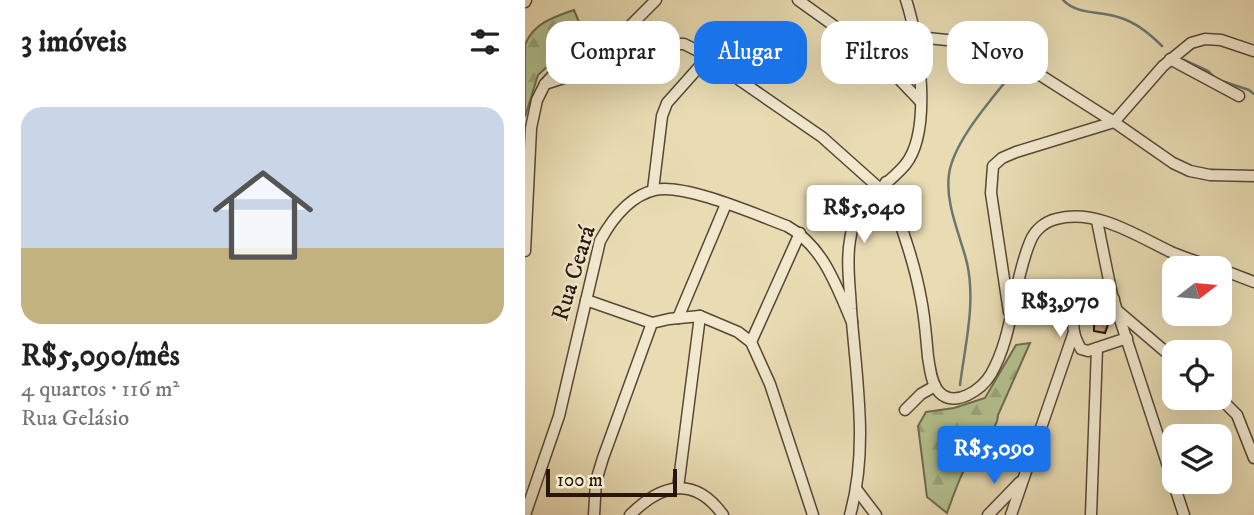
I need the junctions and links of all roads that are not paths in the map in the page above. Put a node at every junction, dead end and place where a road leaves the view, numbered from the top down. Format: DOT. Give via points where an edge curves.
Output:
graph roads {
  1 [pos="656,0"];
  2 [pos="798,0"];
  3 [pos="906,0"];
  4 [pos="912,21"];
  5 [pos="933,39"];
  6 [pos="694,50"];
  7 [pos="1254,51"];
  8 [pos="1170,59"];
  9 [pos="694,73"];
  10 [pos="545,84"];
  11 [pos="745,84"];
  12 [pos="919,84"];
  13 [pos="1240,96"];
  14 [pos="920,101"];
  15 [pos="1115,122"];
  16 [pos="1254,176"];
  17 [pos="882,185"];
  18 [pos="653,190"];
  19 [pos="726,204"];
  20 [pos="1097,220"];
  21 [pos="800,233"];
  22 [pos="525,251"];
  23 [pos="1183,256"];
  24 [pos="1232,273"];
  25 [pos="1254,282"];
  26 [pos="1114,299"];
  27 [pos="586,300"];
  28 [pos="1119,312"];
  29 [pos="700,316"];
  30 [pos="1010,316"];
  31 [pos="678,318"];
  32 [pos="852,321"];
  33 [pos="652,323"];
  34 [pos="1074,332"];
  35 [pos="1127,338"];
  36 [pos="751,342"];
  37 [pos="1097,348"];
  38 [pos="1162,349"];
  39 [pos="935,386"];
  40 [pos="905,410"];
  41 [pos="1232,410"];
  42 [pos="1254,457"];
  43 [pos="1023,479"];
  44 [pos="678,488"];
  45 [pos="857,490"];
  46 [pos="525,515"];
  47 [pos="594,515"];
  48 [pos="630,515"];
  49 [pos="723,515"];
  50 [pos="813,515"];
  51 [pos="850,515"];
  52 [pos="876,515"];
  53 [pos="988,515"];
  54 [pos="1011,515"];
  55 [pos="1091,515"];
  56 [pos="1184,515"];
  1 -- 10 [label="street" via="617,38 566,61"];
  2 -- 14 [label="street" via="879,58"];
  3 -- 4 [label="street"];
  5 -- 15 [label="street" via="999,49"];
  6 -- 10 [label="street" via="670,44"];
  7 -- 8 [label="street" via="1206,39 1191,43"];
  8 -- 13 [label="street"];
  8 -- 15 [label="street"];
  9 -- 18 [label="street" via="667,103 662,116"];
  10 -- 22 [label="street" via="531,128"];
  11 -- 17 [label="street"];
  12 -- 14 [label="street"];
  14 -- 17 [label="street" via="913,153"];
  15 -- 16 [label="street" via="1190,171"];
  15 -- 30 [label="street" via="1016,152 993,166 991,193"];
  17 -- 32 [label="street" via="862,205 850,236"];
  17 -- 39 [label="street" via="912,262"];
  18 -- 19 [label="street" via="681,191"];
  18 -- 27 [label="street, Rua Ceará" via="622,208 610,223 600,241"];
  19 -- 21 [label="street"];
  19 -- 31 [label="street"];
  20 -- 23 [label="street"];
  20 -- 26 [label="street"];
  20 -- 30 [label="street" via="1072,216 1042,225 1029,243"];
  21 -- 32 [label="street" via="832,275"];
  21 -- 36 [label="street"];
  24 -- 25 [label="street"];
  26 -- 28 [label="street"];
  26 -- 34 [label="street" via="1087,305 1073,322"];
  27 -- 33 [label="street"];
  27 -- 46 [label="street, Rua Ceará" via="559,416"];
  28 -- 35 [label="street"];
  28 -- 38 [label="street"];
  29 -- 31 [label="street"];
  29 -- 36 [label="street"];
  29 -- 44 [label="street"];
  30 -- 39 [label="street" via="998,360 980,389 953,399 940,394"];
  31 -- 33 [label="street"];
  32 -- 45 [label="street" via="859,405"];
  33 -- 47 [label="street" via="596,481"];
  34 -- 37 [label="street" via="1081,349"];
  34 -- 43 [label="street"];
  35 -- 37 [label="street"];
  35 -- 56 [label="street"];
  36 -- 50 [label="street" via="770,384"];
  37 -- 55 [label="street"];
  39 -- 40 [label="street"];
  41 -- 42 [label="street"];
  43 -- 53 [label="street"];
  43 -- 54 [label="street"];
  44 -- 48 [label="street" via="653,495"];
  44 -- 49 [label="street" via="709,499"];
  45 -- 51 [label="street"];
  45 -- 52 [label="street"];
}
